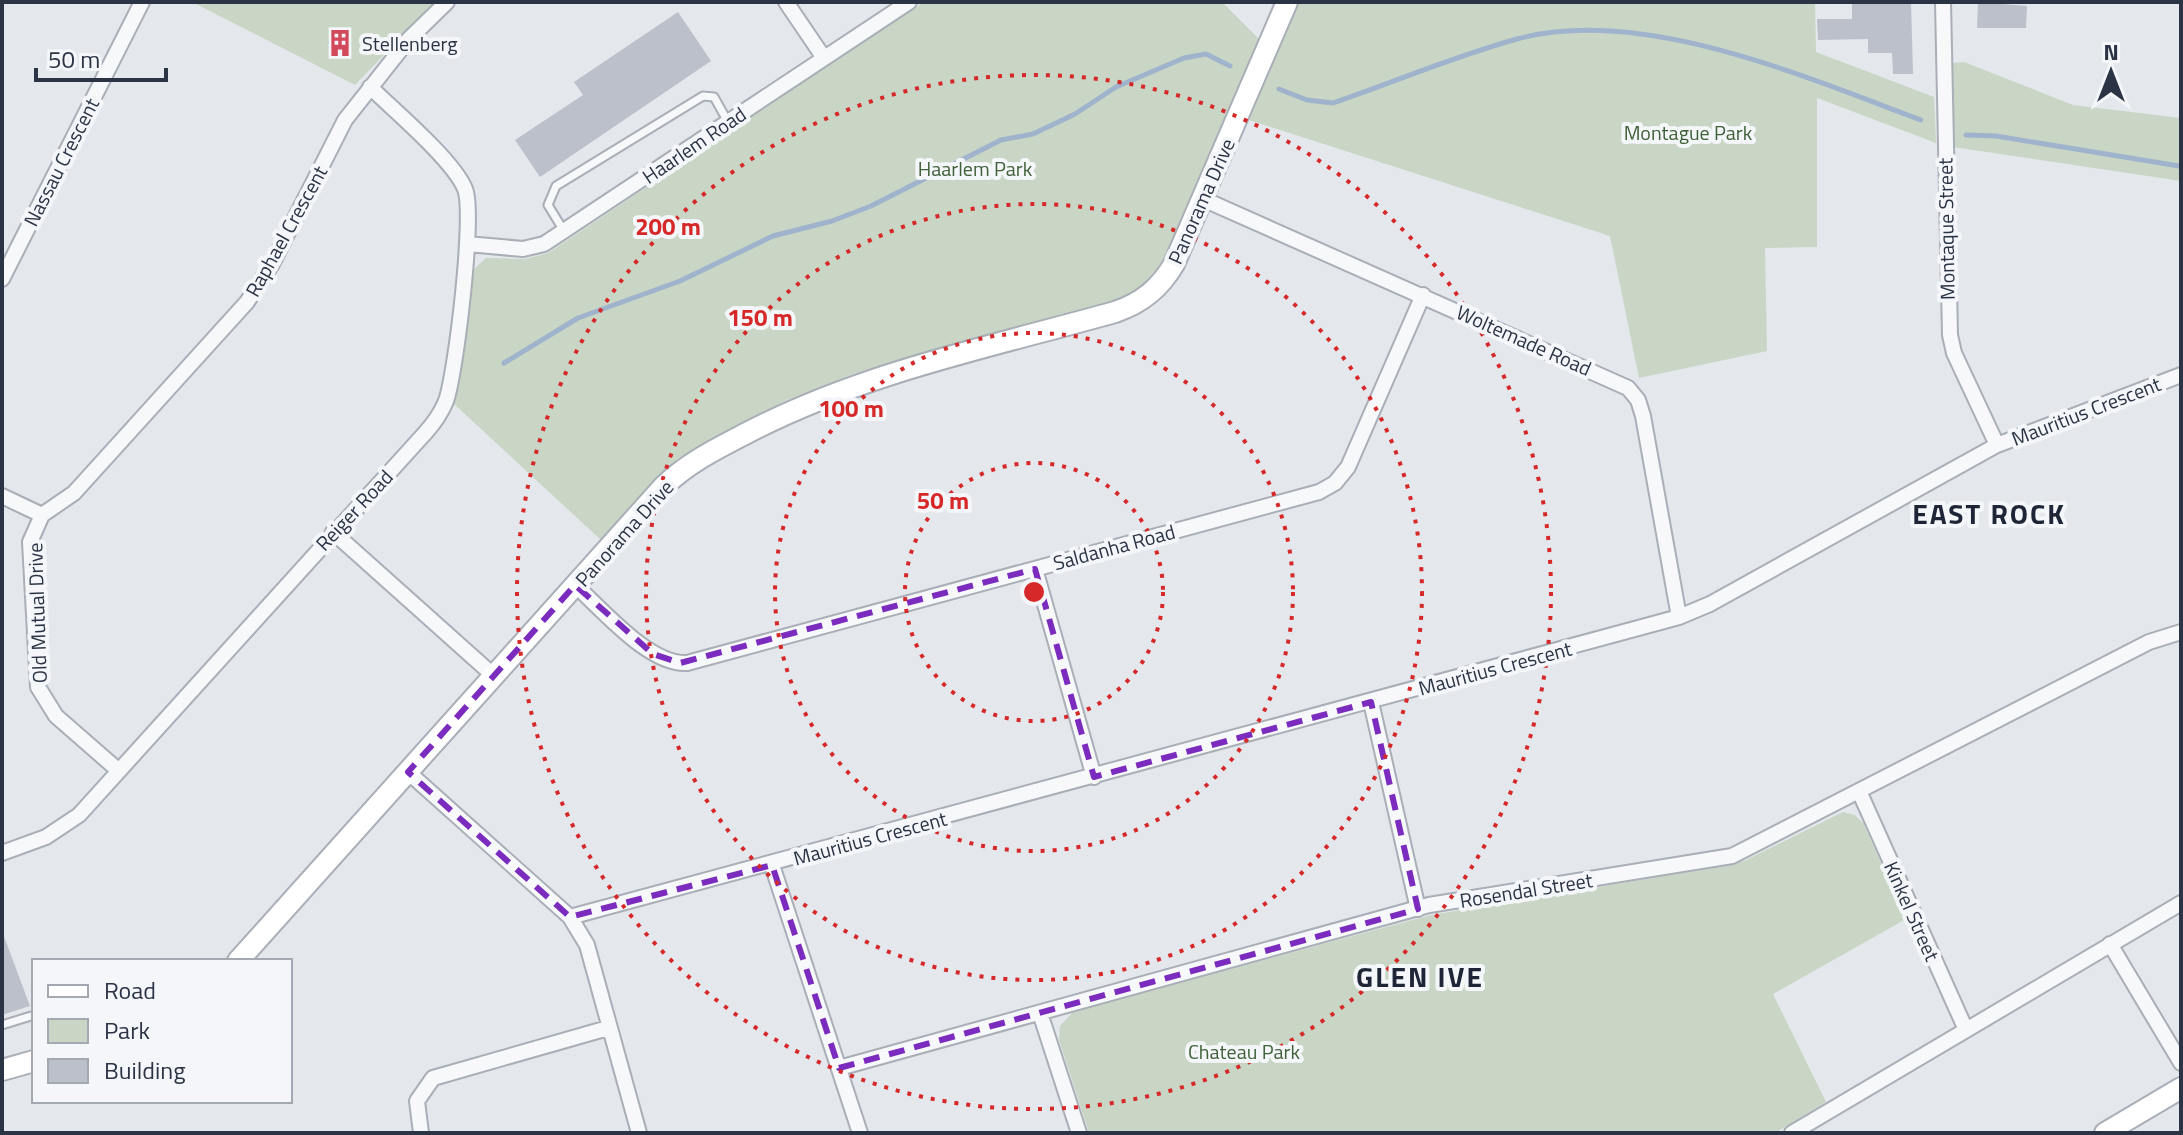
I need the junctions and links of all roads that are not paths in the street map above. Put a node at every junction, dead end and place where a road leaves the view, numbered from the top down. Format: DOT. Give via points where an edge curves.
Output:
graph roads {
  1 [pos="142,2"];
  2 [pos="447,2"];
  3 [pos="786,2"];
  4 [pos="909,2"];
  5 [pos="1287,2"];
  6 [pos="1943,2"];
  7 [pos="824,58"];
  8 [pos="370,87"];
  9 [pos="728,122"];
  10 [pos="1203,199"];
  11 [pos="564,231"];
  12 [pos="467,244"];
  13 [pos="6,261"];
  14 [pos="2,279"];
  15 [pos="1423,295"];
  16 [pos="2181,375"];
  17 [pos="1997,445"];
  18 [pos="2,496"];
  19 [pos="42,515"];
  20 [pos="333,532"];
  21 [pos="1035,569"];
  22 [pos="575,585"];
  23 [pos="1679,617"];
  24 [pos="2181,632"];
  25 [pos="494,676"];
  26 [pos="1371,702"];
  27 [pos="119,771"];
  28 [pos="408,772"];
  29 [pos="1094,777"];
  30 [pos="1859,791"];
  31 [pos="2,853"];
  32 [pos="772,865"];
  33 [pos="2181,903"];
  34 [pos="1418,909"];
  35 [pos="570,917"];
  36 [pos="2110,944"];
  37 [pos="240,959"];
  38 [pos="1040,1013"];
  39 [pos="31,1016"];
  40 [pos="2,1025"];
  41 [pos="608,1028"];
  42 [pos="1966,1030"];
  43 [pos="32,1062"];
  44 [pos="2181,1063"];
  45 [pos="839,1068"];
  46 [pos="2,1070"];
  47 [pos="2181,1088"];
  48 [pos="421,1133"];
  49 [pos="639,1133"];
  50 [pos="860,1133"];
  51 [pos="1079,1133"];
  52 [pos="1792,1133"];
  53 [pos="2105,1133"];
  1 -- 13 [label="street, Nassau Crescent"];
  2 -- 8 [label="street, Raphael Crescent"];
  3 -- 7 [label="street"];
  4 -- 7 [label="street, Haarlem Road"];
  5 -- 10 [label="street, Panorama Drive"];
  6 -- 17 [label="street, Montaque Street" via="1950,335"];
  7 -- 9 [label="street, Haarlem Road"];
  8 -- 12 [label="street, Reiger Road" via="460,178 469,205"];
  8 -- 19 [label="street, Raphael Crescent" via="345,120 258,287 74,493"];
  9 -- 11 [label="street, Haarlem Road"];
  9 -- 11 [label="lane" via="714,97 703,96 556,186 548,205"];
  10 -- 15 [label="street, Woltemade Road"];
  10 -- 22 [label="street, Panorama Drive" via="1169,273 1136,304 852,386 789,411 680,472"];
  11 -- 12 [label="street, Haarlem Road" via="523,249"];
  12 -- 20 [label="street, Reiger Road" via="446,400 426,432"];
  13 -- 14 [label="street, Nassau Crescent"];
  15 -- 21 [label="street, Saldanha Road" via="1348,467 1335,483 1319,492"];
  15 -- 23 [label="street, Woltemade Road" via="1614,379 1633,394 1643,416"];
  16 -- 17 [label="street, Mauritius Crescent"];
  17 -- 23 [label="street, Mauritius Crescent"];
  18 -- 19 [label="street, Old Mutual Drive"];
  19 -- 27 [label="street, Old Mutual Drive" via="30,542 38,687 56,716"];
  20 -- 25 [label="street"];
  20 -- 27 [label="street, Reiger Road"];
  21 -- 22 [label="street, Saldanha Road" via="680,663 653,654"];
  21 -- 29 [label="street"];
  22 -- 25 [label="street, Panorama Drive"];
  23 -- 26 [label="street, Mauritius Crescent"];
  24 -- 30 [label="street, Rosendal Street" via="2149,642"];
  25 -- 28 [label="street, Panorama Drive"];
  26 -- 29 [label="street, Mauritius Crescent"];
  26 -- 34 [label="street"];
  27 -- 31 [label="street, Reiger Road" via="59,830"];
  28 -- 35 [label="street"];
  28 -- 37 [label="street, Panorama Drive"];
  29 -- 32 [label="street, Mauritius Crescent"];
  30 -- 34 [label="street, Rosendal Street" via="1732,856"];
  30 -- 42 [label="street, Kinkel Street"];
  32 -- 35 [label="street, Mauritius Crescent"];
  32 -- 45 [label="street, Mauritius Crescent"];
  33 -- 36 [label="street"];
  34 -- 38 [label="street, Rosendal Street"];
  35 -- 41 [label="street" via="587,945"];
  36 -- 42 [label="street"];
  36 -- 44 [label="street"];
  38 -- 45 [label="street, Rosendal Street"];
  38 -- 51 [label="street"];
  39 -- 40 [label="lane"];
  41 -- 48 [label="street" via="433,1078 417,1101"];
  41 -- 49 [label="street"];
  42 -- 52 [label="street"];
  43 -- 46 [label="street"];
  45 -- 50 [label="street, Mauritius Crescent"];
  47 -- 53 [label="street"];
}
